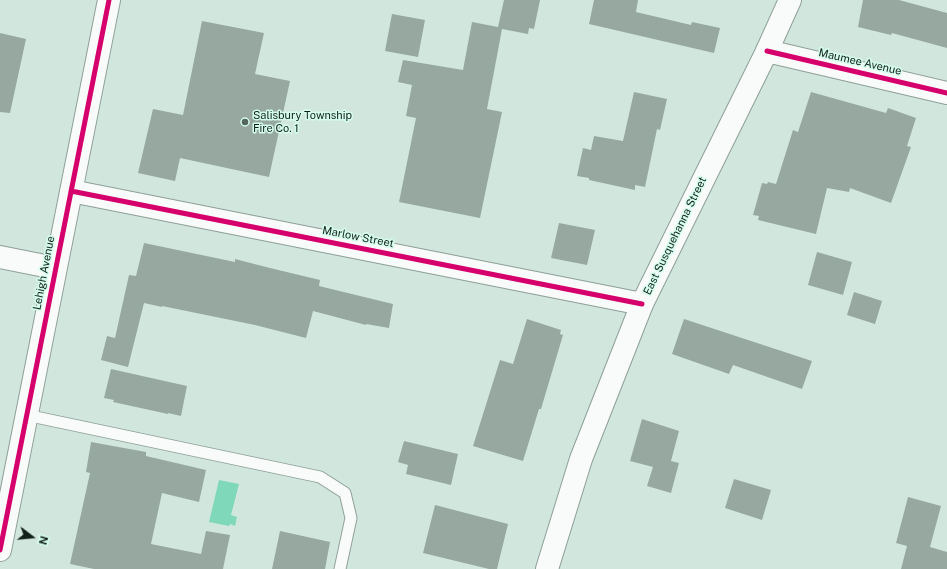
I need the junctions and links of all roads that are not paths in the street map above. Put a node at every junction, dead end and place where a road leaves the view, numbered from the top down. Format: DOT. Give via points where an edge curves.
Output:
graph roads {
  1 [pos="109,0"];
  2 [pos="790,0"];
  3 [pos="767,51"];
  4 [pos="947,93"];
  5 [pos="71,191"];
  6 [pos="0,257"];
  7 [pos="55,268"];
  8 [pos="642,304"];
  9 [pos="26,415"];
  10 [pos="0,550"];
  11 [pos="340,569"];
  12 [pos="547,569"];
  1 -- 5 [label="street, Lehigh Avenue"];
  2 -- 3 [label="street, East Susquehanna Street"];
  3 -- 4 [label="street, Maumee Avenue"];
  3 -- 8 [label="street, East Susquehanna Street"];
  5 -- 7 [label="street, Lehigh Avenue"];
  5 -- 8 [label="street, Marlow Street"];
  6 -- 7 [label="street"];
  7 -- 9 [label="street, Lehigh Avenue"];
  8 -- 12 [label="street, East Susquehanna Street" via="581,459"];
  9 -- 10 [label="street, Lehigh Avenue"];
  9 -- 11 [label="lane" via="320,477 345,493 351,518"];
}
